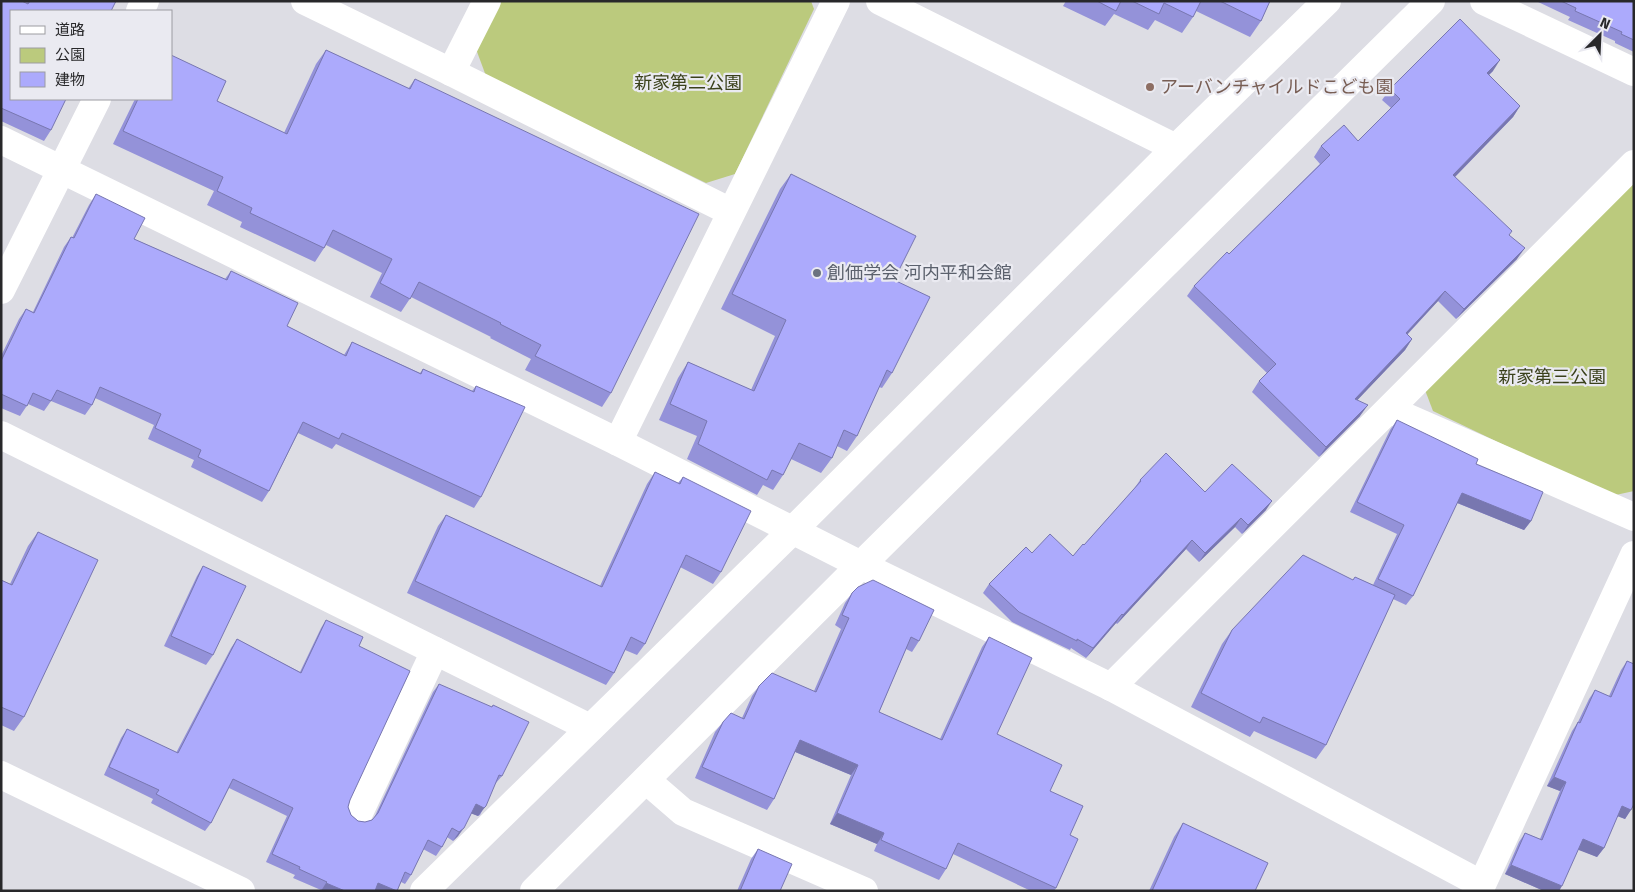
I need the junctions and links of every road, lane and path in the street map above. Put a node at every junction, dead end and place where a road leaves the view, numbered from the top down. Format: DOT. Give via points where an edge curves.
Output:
graph roads {
  1 [pos="305,1"];
  2 [pos="487,1"];
  3 [pos="836,1"];
  4 [pos="880,1"];
  5 [pos="1327,1"];
  6 [pos="1431,1"];
  7 [pos="1484,1"];
  8 [pos="451,72"];
  9 [pos="1634,72"];
  10 [pos="97,100"];
  11 [pos="1,140"];
  12 [pos="1176,148"];
  13 [pos="1634,164"];
  14 [pos="62,170"];
  15 [pos="730,212"];
  16 [pos="1,290"];
  17 [pos="1390,410"];
  18 [pos="1,435"];
  19 [pos="618,442"];
  20 [pos="1634,517"];
  21 [pos="793,530"];
  22 [pos="1634,555"];
  23 [pos="861,565"];
  24 [pos="435,651"];
  25 [pos="1111,687"];
  26 [pos="590,728"];
  27 [pos="1,775"];
  28 [pos="646,780"];
  29 [pos="358,814"];
  30 [pos="1480,888"];
  31 [pos="241,891"];
  32 [pos="424,891"];
  33 [pos="534,891"];
  34 [pos="864,891"];
  1 -- 8 [label="street"];
  2 -- 8 [label="street"];
  3 -- 15 [label="street"];
  4 -- 12 [label="street"];
  5 -- 12 [label="street"];
  6 -- 23 [label="street"];
  7 -- 9 [label="street"];
  8 -- 15 [label="street"];
  10 -- 14 [label="street"];
  11 -- 14 [label="street"];
  12 -- 21 [label="street"];
  13 -- 17 [label="street"];
  14 -- 16 [label="street"];
  14 -- 19 [label="street"];
  15 -- 19 [label="street"];
  17 -- 20 [label="street"];
  17 -- 25 [label="street"];
  18 -- 24 [label="street"];
  19 -- 21 [label="street"];
  21 -- 23 [label="street"];
  21 -- 26 [label="street"];
  22 -- 30 [label="street"];
  23 -- 25 [label="street"];
  23 -- 28 [label="street"];
  24 -- 26 [label="street"];
  24 -- 29 [label="street"];
  25 -- 30 [label="street"];
  26 -- 32 [label="street"];
  27 -- 31 [label="street"];
  28 -- 33 [label="street"];
  28 -- 34 [label="street" via="683,812"];
}
